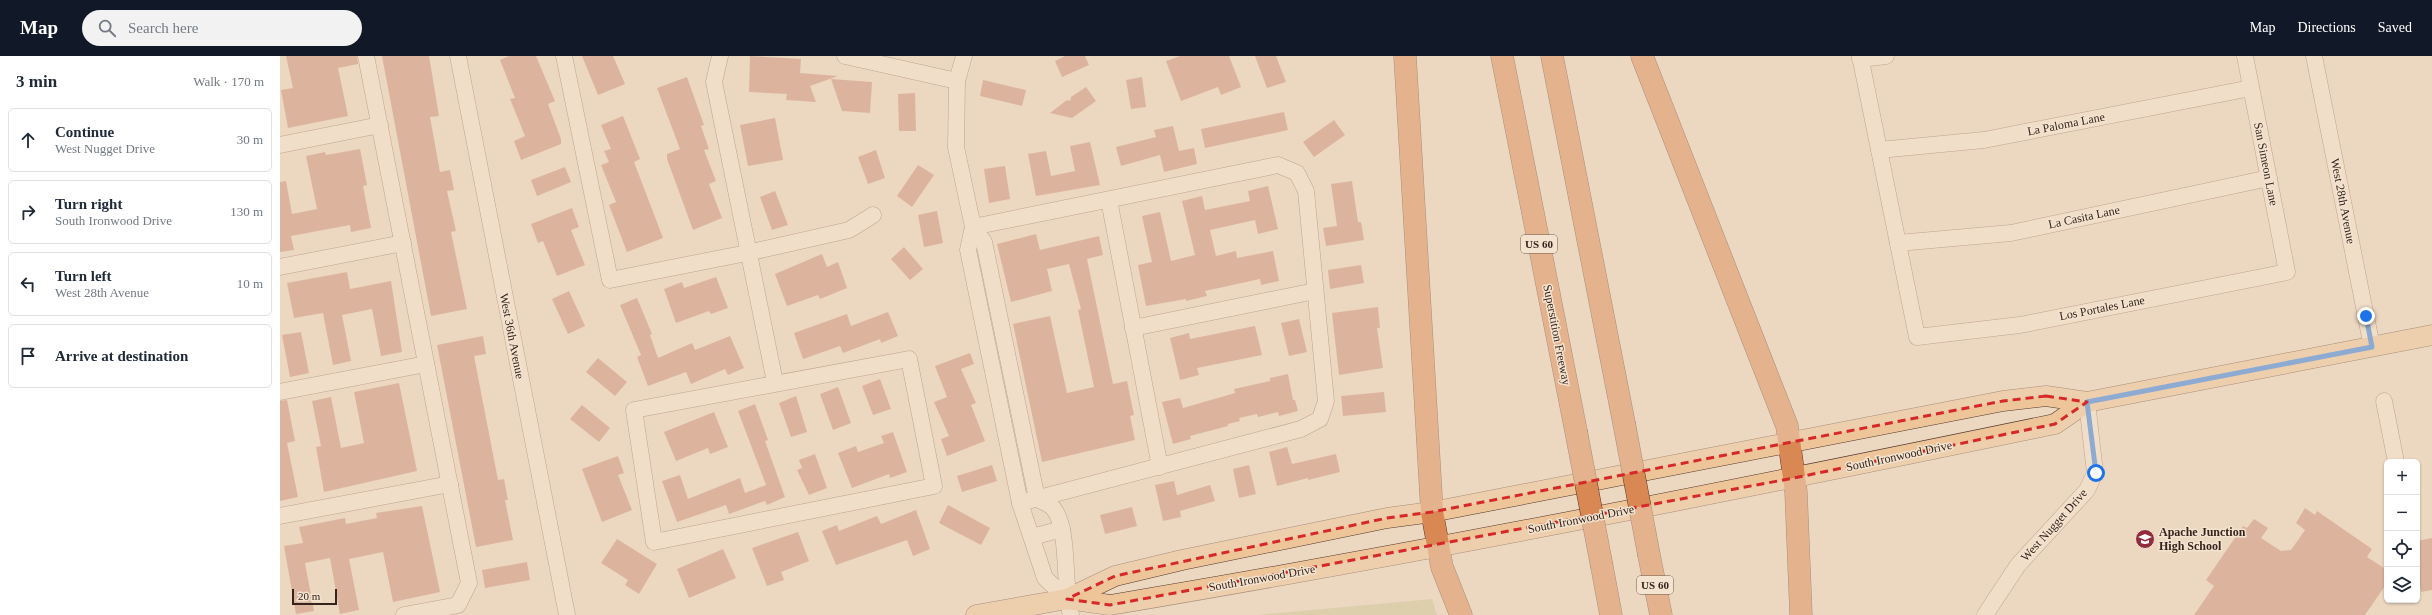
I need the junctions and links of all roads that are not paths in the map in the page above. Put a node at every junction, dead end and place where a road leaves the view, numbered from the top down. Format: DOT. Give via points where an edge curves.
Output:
graph roads {
  1 [pos="366,56"];
  2 [pos="458,56"];
  3 [pos="564,56"];
  4 [pos="720,56"];
  5 [pos="845,56"];
  6 [pos="964,56"];
  7 [pos="1405,56"];
  8 [pos="1502,56"];
  9 [pos="1552,56"];
  10 [pos="1642,56"];
  11 [pos="1886,56"];
  12 [pos="2245,56"];
  13 [pos="2314,56"];
  14 [pos="1860,58"];
  15 [pos="957,81"];
  16 [pos="2251,88"];
  17 [pos="380,125"];
  18 [pos="280,145"];
  19 [pos="1879,150"];
  20 [pos="2268,178"];
  21 [pos="1109,200"];
  22 [pos="872,215"];
  23 [pos="973,227"];
  24 [pos="1898,243"];
  25 [pos="403,244"];
  26 [pos="747,253"];
  27 [pos="280,267"];
  28 [pos="2287,272"];
  29 [pos="1315,291"];
  30 [pos="1133,328"];
  31 [pos="2432,335"];
  32 [pos="2372,347"];
  33 [pos="426,364"];
  34 [pos="774,382"];
  35 [pos="280,392"];
  36 [pos="2384,401"];
  37 [pos="2087,402"];
  38 [pos="1789,442"];
  39 [pos="2395,459"];
  40 [pos="1160,467"];
  41 [pos="1794,478"];
  42 [pos="450,484"];
  43 [pos="1037,499"];
  44 [pos="1020,503"];
  45 [pos="1432,512"];
  46 [pos="280,516"];
  47 [pos="1062,529"];
  48 [pos="1032,537"];
  49 [pos="1438,546"];
  50 [pos="1069,607"];
  51 [pos="404,615"];
  52 [pos="567,615"];
  53 [pos="976,615"];
  54 [pos="1461,615"];
  55 [pos="1611,615"];
  56 [pos="1661,615"];
  57 [pos="1801,615"];
  58 [pos="1985,615"];
  1 -- 17 [label="street"];
  2 -- 52 [label="street, West 36th Avenue"];
  3 -- 26 [label="street" via="610,280"];
  4 -- 26 [label="street" via="714,82"];
  5 -- 15 [label="street"];
  6 -- 15 [label="street"];
  7 -- 45 [label="highway"];
  8 -- 55 [label="highway, Superstition Freeway / US 60, bridge"];
  9 -- 56 [label="highway, US 60, bridge"];
  10 -- 38 [label="highway" via="1784,418"];
  11 -- 14 [label="street"];
  12 -- 16 [label="street, San Simeon Lane"];
  13 -- 32 [label="street, West 28th Avenue"];
  14 -- 19 [label="street"];
  15 -- 23 [label="street" via="956,147"];
  16 -- 19 [label="street, La Paloma Lane" via="1984,140"];
  16 -- 20 [label="street, San Simeon Lane"];
  17 -- 18 [label="street"];
  17 -- 25 [label="street"];
  19 -- 24 [label="street"];
  20 -- 24 [label="street, La Casita Lane" via="2011,232"];
  20 -- 28 [label="street, San Simeon Lane"];
  21 -- 23 [label="street"];
  21 -- 29 [label="street" via="1278,165 1297,173 1306,191"];
  21 -- 30 [label="street"];
  22 -- 26 [label="street" via="849,230"];
  23 -- 43 [label="street" via="984,242"];
  23 -- 44 [label="street" via="968,250"];
  24 -- 28 [label="street, Los Portales Lane" via="1917,337 2020,325"];
  25 -- 27 [label="street"];
  25 -- 33 [label="street"];
  26 -- 34 [label="street"];
  29 -- 30 [label="street"];
  29 -- 40 [label="street" via="1326,401 1320,419 1301,429"];
  30 -- 40 [label="street"];
  31 -- 32 [label="main road, South Ironwood Drive"];
  32 -- 37 [label="main road, South Ironwood Drive"];
  33 -- 35 [label="street"];
  33 -- 42 [label="street"];
  34 -- 34 [label="street" via="909,359 934,486 654,542 634,410"];
  36 -- 39 [label="street"];
  37 -- 38 [label="main road, South Ironwood Drive" via="2046,396 2003,401"];
  37 -- 41 [label="main road, South Ironwood Drive" via="2055,424"];
  37 -- 58 [label="street, West Nugget Drive" via="2096,473 2087,490 2018,565"];
  38 -- 41 [label="highway"];
  38 -- 45 [label="main road, South Ironwood Drive"];
  40 -- 43 [label="street"];
  41 -- 49 [label="main road, South Ironwood Drive"];
  41 -- 57 [label="highway"];
  42 -- 46 [label="street"];
  42 -- 51 [label="street" via="469,583 458,605"];
  43 -- 44 [label="street"];
  43 -- 47 [label="street" via="1053,508"];
  44 -- 48 [label="street"];
  45 -- 49 [label="highway"];
  45 -- 50 [label="main road, South Ironwood Drive" via="1387,518 1116,576"];
  47 -- 48 [label="street"];
  47 -- 50 [label="street"];
  48 -- 50 [label="street" via="1045,578"];
  49 -- 50 [label="main road, South Ironwood Drive" via="1110,605"];
  49 -- 54 [label="highway" via="1442,567"];
  50 -- 53 [label="main road, South Ironwood Drive"];
}
